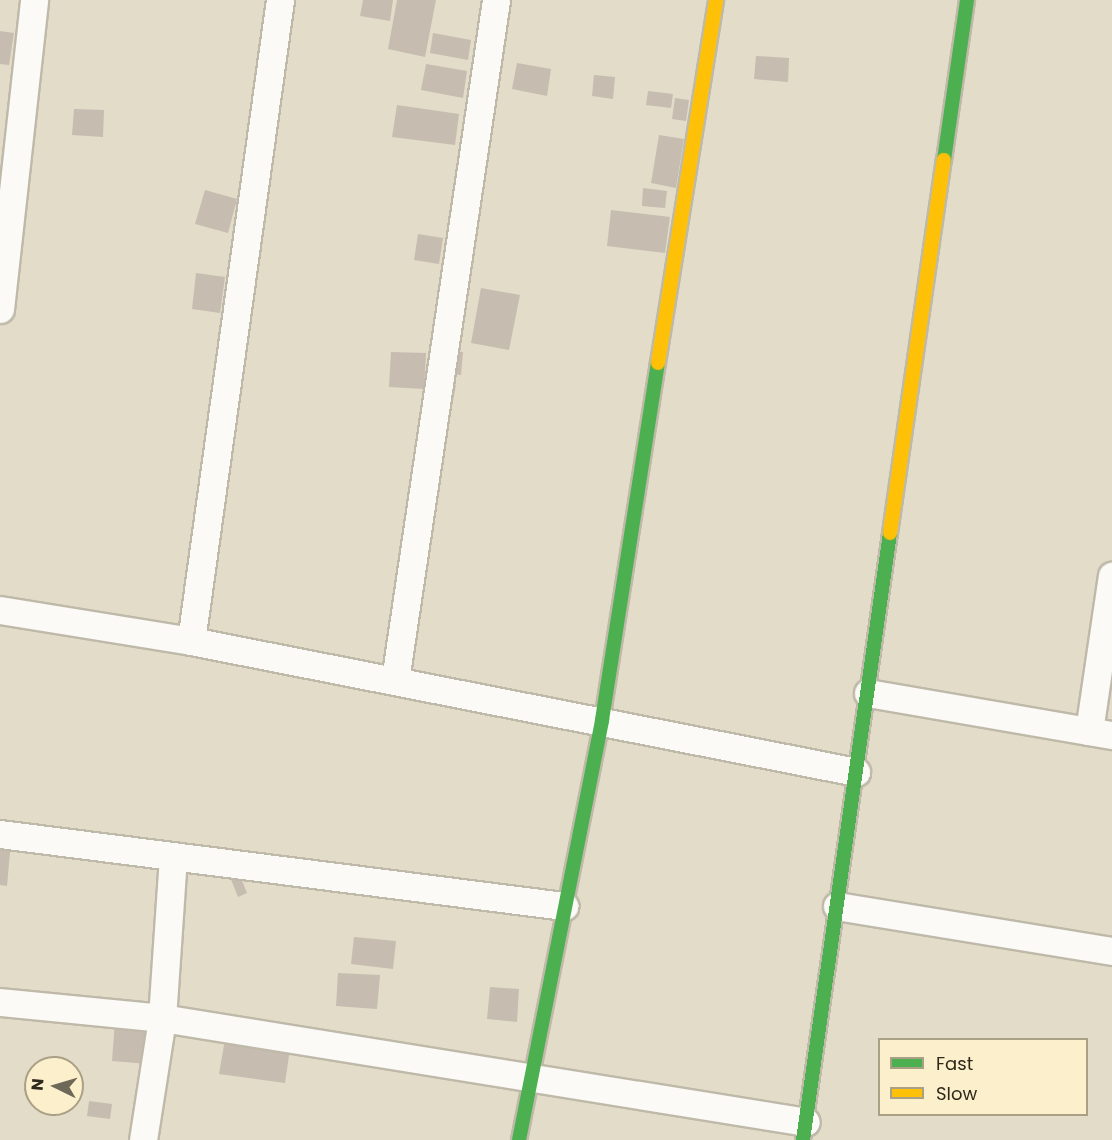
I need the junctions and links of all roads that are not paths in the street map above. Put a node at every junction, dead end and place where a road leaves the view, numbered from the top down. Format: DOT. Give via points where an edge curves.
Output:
graph roads {
  1 [pos="34,0"];
  2 [pos="280,0"];
  3 [pos="496,0"];
  4 [pos="716,0"];
  5 [pos="967,0"];
  6 [pos="0,309"];
  7 [pos="1112,576"];
  8 [pos="0,610"];
  9 [pos="191,641"];
  10 [pos="395,680"];
  11 [pos="868,693"];
  12 [pos="602,720"];
  13 [pos="1100,733"];
  14 [pos="856,772"];
  15 [pos="0,834"];
  16 [pos="173,856"];
  17 [pos="564,906"];
  18 [pos="837,906"];
  19 [pos="1112,951"];
  20 [pos="0,1002"];
  21 [pos="162,1018"];
  22 [pos="529,1077"];
  23 [pos="804,1131"];
  24 [pos="143,1140"];
  25 [pos="519,1140"];
  1 -- 6 [label="street"];
  2 -- 9 [label="street"];
  3 -- 10 [label="street"];
  4 -- 12 [label="street"];
  5 -- 11 [label="street"];
  7 -- 13 [label="street"];
  8 -- 9 [label="street"];
  9 -- 10 [label="street"];
  10 -- 12 [label="street"];
  11 -- 13 [label="street"];
  11 -- 14 [label="street"];
  12 -- 14 [label="street"];
  12 -- 17 [label="street"];
  14 -- 18 [label="street"];
  15 -- 16 [label="street"];
  16 -- 17 [label="street"];
  16 -- 21 [label="street"];
  17 -- 22 [label="street"];
  18 -- 19 [label="street"];
  18 -- 23 [label="street"];
  20 -- 21 [label="street"];
  21 -- 22 [label="street"];
  21 -- 24 [label="street"];
  22 -- 23 [label="street"];
  22 -- 25 [label="street"];
}
